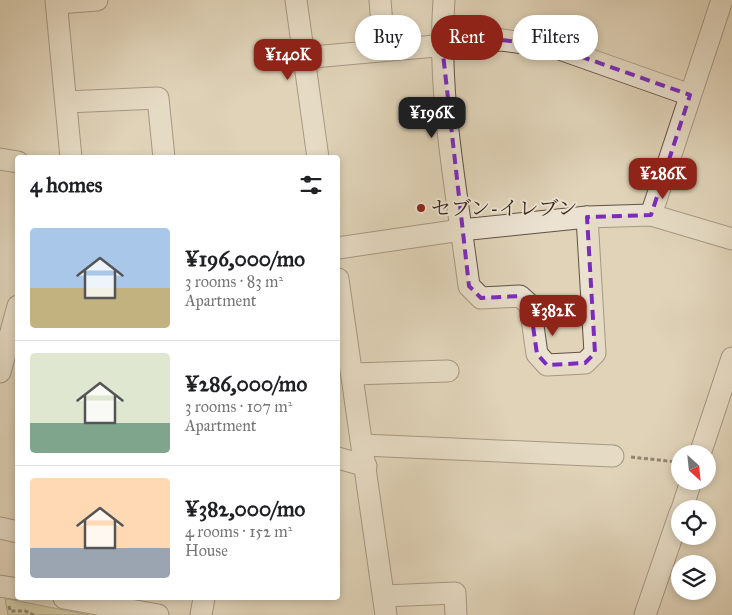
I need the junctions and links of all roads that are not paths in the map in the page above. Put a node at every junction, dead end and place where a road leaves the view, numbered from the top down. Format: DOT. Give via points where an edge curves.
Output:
graph roads {
  1 [pos="97,0"];
  2 [pos="296,0"];
  3 [pos="380,0"];
  4 [pos="444,0"];
  5 [pos="722,0"];
  6 [pos="56,2"];
  7 [pos="381,15"];
  8 [pos="443,15"];
  9 [pos="503,40"];
  10 [pos="355,53"];
  11 [pos="302,58"];
  12 [pos="443,60"];
  13 [pos="690,95"];
  14 [pos="66,102"];
  15 [pos="71,155"];
  16 [pos="164,155"];
  17 [pos="318,155"];
  18 [pos="0,159"];
  19 [pos="15,162"];
  20 [pos="651,216"];
  21 [pos="587,217"];
  22 [pos="462,230"];
  23 [pos="732,239"];
  24 [pos="340,248"];
  25 [pos="340,293"];
  26 [pos="15,317"];
  27 [pos="732,358"];
  28 [pos="448,371"];
  29 [pos="0,372"];
  30 [pos="352,374"];
  31 [pos="15,376"];
  32 [pos="703,445"];
  33 [pos="364,455"];
  34 [pos="613,456"];
  35 [pos="340,458"];
  36 [pos="0,528"];
  37 [pos="15,531"];
  38 [pos="671,539"];
  39 [pos="0,586"];
  40 [pos="15,588"];
  41 [pos="75,600"];
  42 [pos="204,600"];
  43 [pos="385,605"];
  44 [pos="158,615"];
  45 [pos="202,615"];
  46 [pos="456,615"];
  47 [pos="645,615"];
  1 -- 6 [label="street"];
  2 -- 11 [label="street"];
  3 -- 7 [label="street"];
  4 -- 8 [label="street"];
  5 -- 13 [label="street"];
  6 -- 14 [label="street"];
  9 -- 13 [label="street" via="554,47"];
  10 -- 11 [label="street"];
  11 -- 17 [label="street"];
  12 -- 22 [label="street"];
  13 -- 20 [label="street"];
  14 -- 15 [label="street"];
  14 -- 16 [label="street" via="158,98"];
  18 -- 19 [label="street"];
  20 -- 21 [label="street"];
  20 -- 23 [label="street"];
  21 -- 22 [label="street"];
  21 -- 22 [label="street" via="596,353 585,362 547,365 537,354 530,306 520,296 481,298 468,286"];
  22 -- 24 [label="street"];
  25 -- 30 [label="street"];
  26 -- 29 [label="street"];
  27 -- 32 [label="street"];
  28 -- 30 [label="street"];
  29 -- 31 [label="street"];
  30 -- 33 [label="street"];
  33 -- 34 [label="street"];
  33 -- 35 [label="street"];
  33 -- 43 [label="street"];
  36 -- 37 [label="street"];
  38 -- 47 [label="street"];
  39 -- 40 [label="street"];
  41 -- 44 [label="street"];
  42 -- 45 [label="street"];
  43 -- 46 [label="street" via="455,593"];
}
